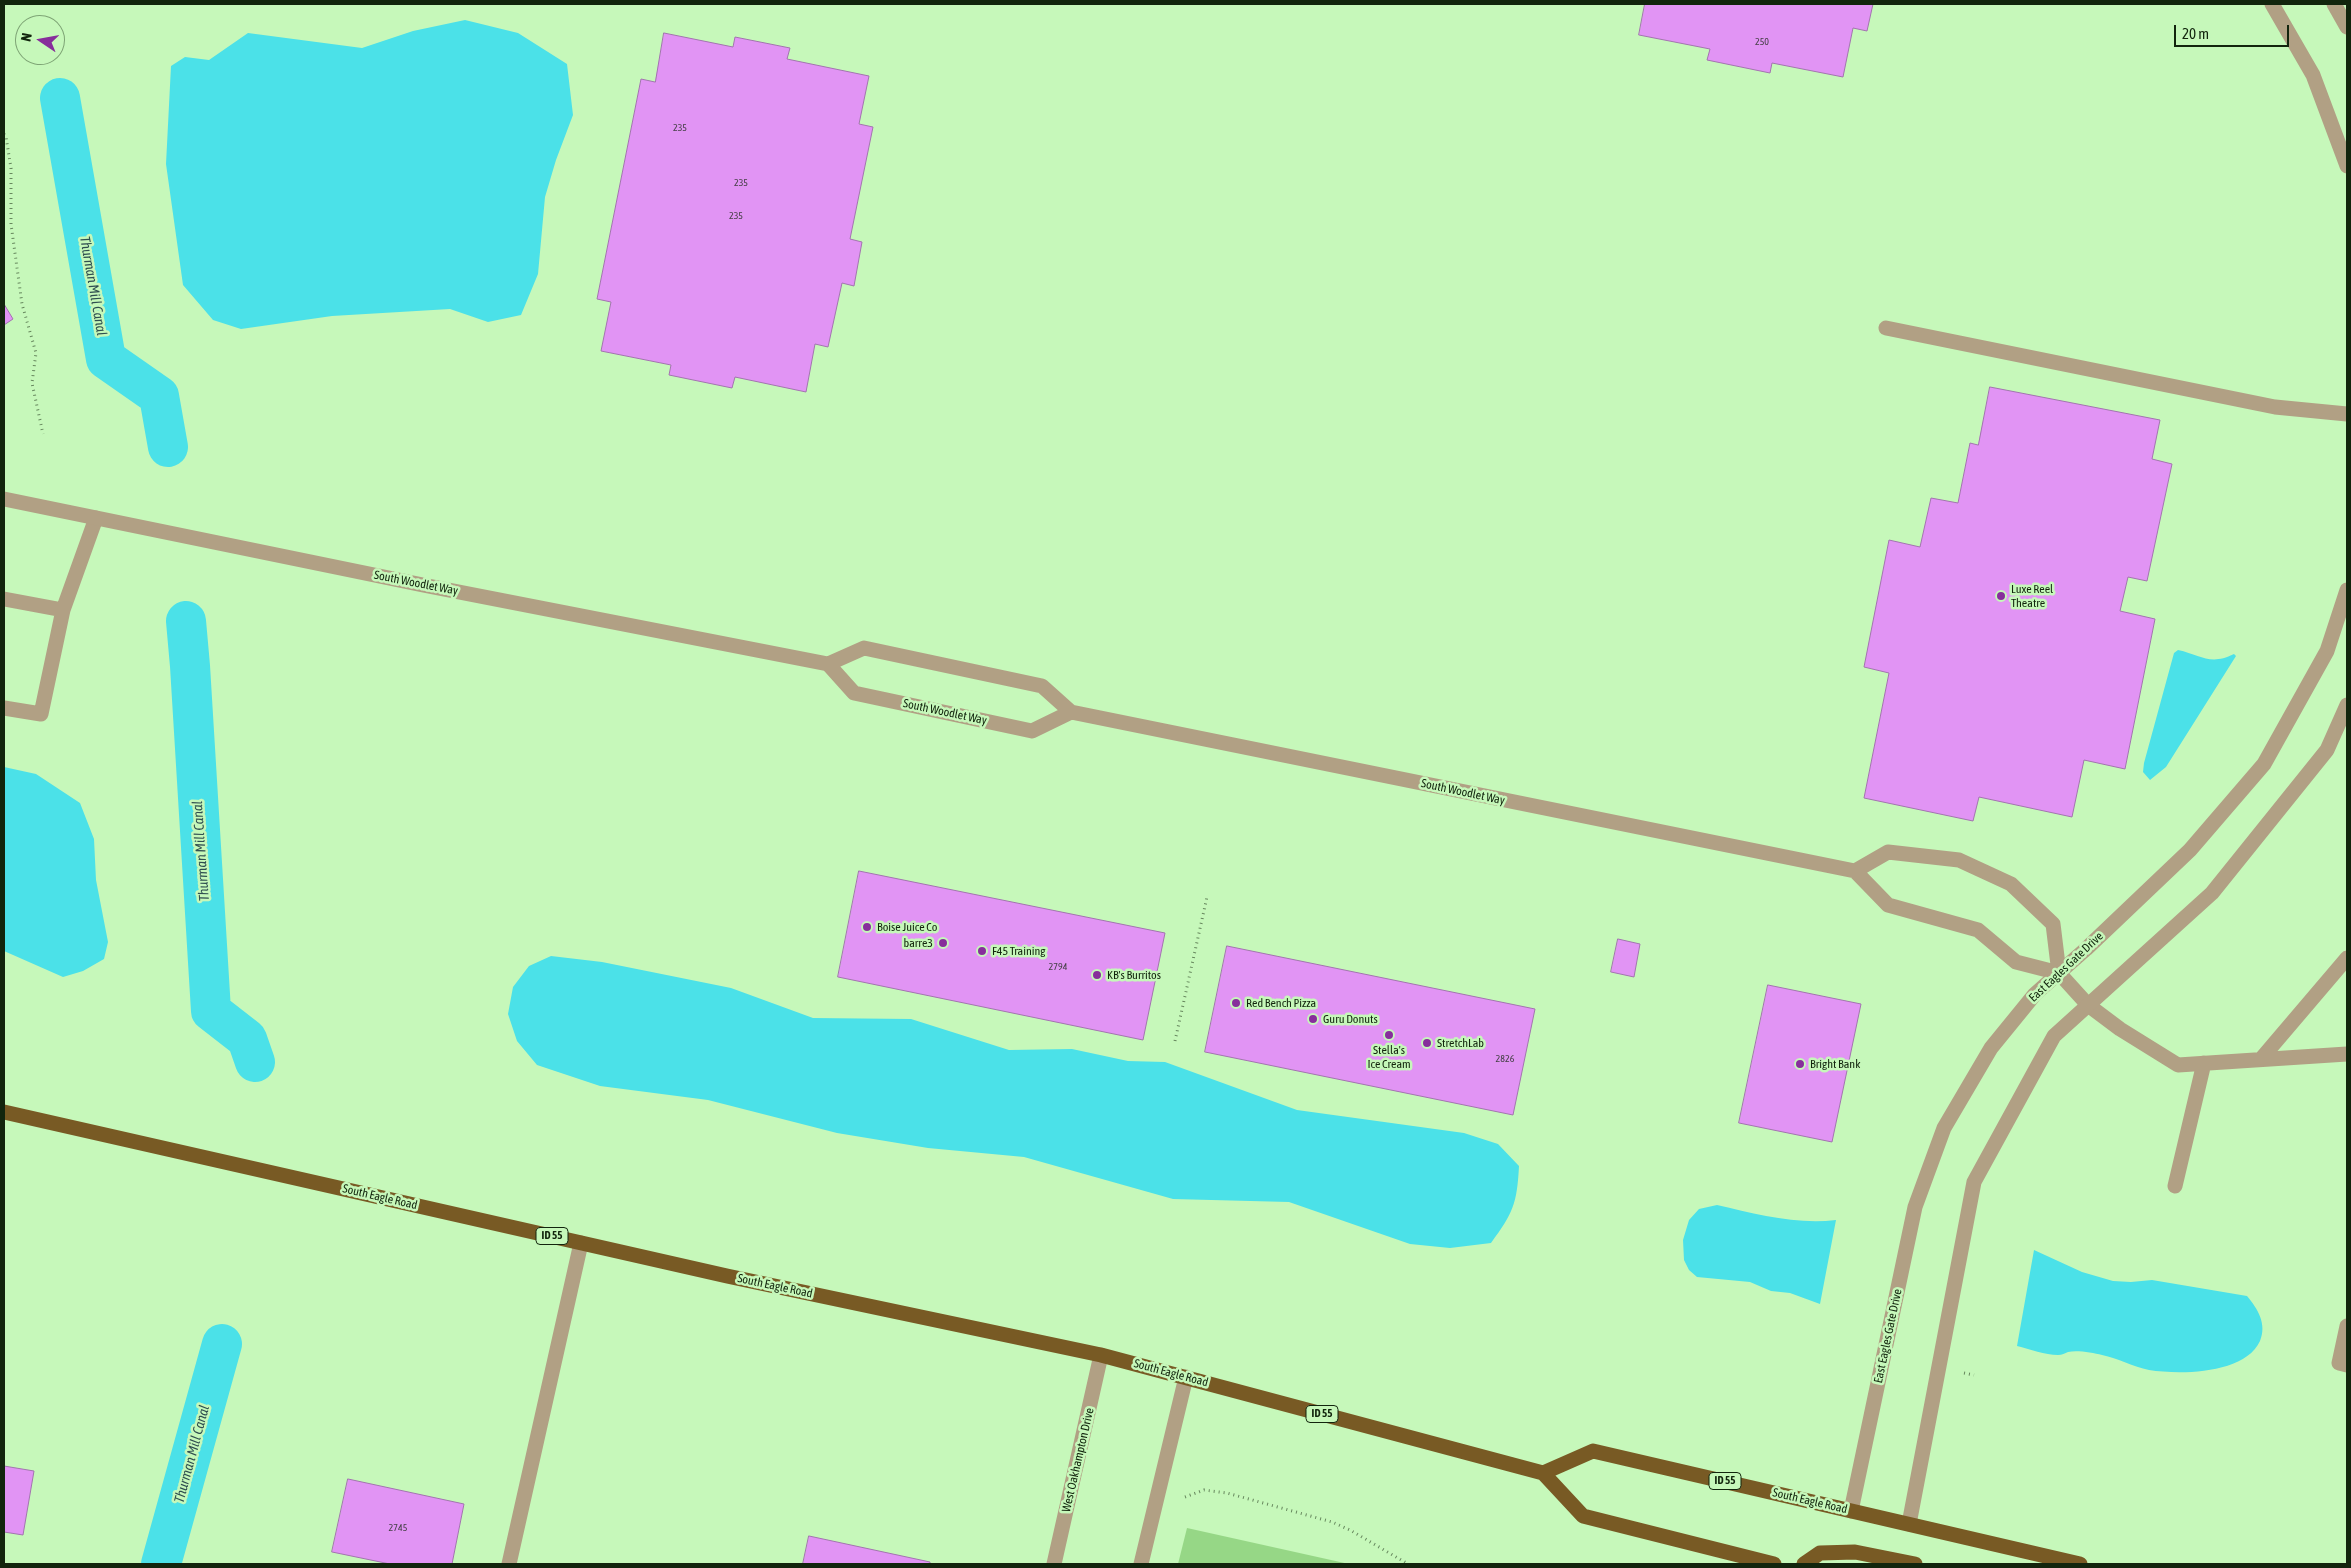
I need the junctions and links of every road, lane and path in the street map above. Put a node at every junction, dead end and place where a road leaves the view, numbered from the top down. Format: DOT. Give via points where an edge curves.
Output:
graph roads {
  1 [pos="2272,4"];
  2 [pos="2334,4"];
  3 [pos="2347,27"];
  4 [pos="4,134"];
  5 [pos="2347,166"];
  6 [pos="1886,328"];
  7 [pos="2347,414"];
  8 [pos="43,434"];
  9 [pos="4,499"];
  10 [pos="96,518"];
  11 [pos="2347,590"];
  12 [pos="4,599"];
  13 [pos="63,610"];
  14 [pos="828,664"];
  15 [pos="2347,705"];
  16 [pos="4,708"];
  17 [pos="1071,712"];
  18 [pos="1855,871"];
  19 [pos="1207,897"];
  20 [pos="2347,958"];
  21 [pos="2059,973"];
  22 [pos="2088,1005"];
  23 [pos="1175,1041"];
  24 [pos="2347,1054"];
  25 [pos="2261,1060"];
  26 [pos="2204,1064"];
  27 [pos="4,1112"];
  28 [pos="2175,1186"];
  29 [pos="581,1243"];
  30 [pos="2347,1326"];
  31 [pos="1101,1355"];
  32 [pos="2347,1365"];
  33 [pos="1186,1377"];
  34 [pos="1543,1473"];
  35 [pos="1182,1498"];
  36 [pos="1851,1511"];
  37 [pos="1909,1524"];
  38 [pos="510,1564"];
  39 [pos="1054,1564"];
  40 [pos="1141,1564"];
  41 [pos="1408,1564"];
  42 [pos="1774,1564"];
  43 [pos="1804,1564"];
  44 [pos="1915,1564"];
  45 [pos="2080,1564"];
  1 -- 5 [label="street" via="2313,75"];
  2 -- 3 [label="street"];
  4 -- 8 [label="path" via="11,168 11,224 22,304 36,352 32,383"];
  6 -- 7 [label="street" via="2275,407"];
  9 -- 10 [label="street, South Woodlet Way"];
  10 -- 13 [label="street"];
  10 -- 14 [label="street, South Woodlet Way"];
  11 -- 21 [label="street, East Eagles Gate Drive" via="2327,651 2264,764 2190,850"];
  12 -- 13 [label="street"];
  13 -- 16 [label="street" via="41,714"];
  14 -- 17 [label="street" via="864,648 1042,686"];
  14 -- 17 [label="street, South Woodlet Way" via="854,693 1032,731"];
  15 -- 22 [label="street" via="2327,750 2212,893"];
  17 -- 18 [label="street, South Woodlet Way"];
  18 -- 21 [label="street" via="1888,905 1978,930 2016,962"];
  18 -- 21 [label="street" via="1888,852 1958,860 2011,884 2053,924"];
  19 -- 23 [label="path"];
  20 -- 25 [label="street"];
  21 -- 22 [label="street"];
  21 -- 36 [label="street, East Eagles Gate Drive" via="2035,994 1991,1048 1944,1128 1915,1207"];
  22 -- 26 [label="street" via="2178,1065"];
  22 -- 37 [label="street" via="2054,1036 1974,1182"];
  24 -- 25 [label="street"];
  25 -- 26 [label="street"];
  26 -- 28 [label="street"];
  27 -- 29 [label="highway, South Eagle Road / ID 55"];
  29 -- 31 [label="highway, South Eagle Road / ID 55"];
  29 -- 38 [label="street"];
  30 -- 32 [label="street" via="2339,1363"];
  31 -- 33 [label="highway, South Eagle Road / ID 55"];
  31 -- 39 [label="street, West Oakhampton Drive"];
  33 -- 34 [label="highway, South Eagle Road / ID 55"];
  33 -- 40 [label="street"];
  34 -- 36 [label="highway, South Eagle Road / ID 55" via="1592,1451"];
  34 -- 42 [label="highway" via="1583,1516"];
  35 -- 41 [label="path" via="1204,1490 1227,1493 1332,1522"];
  36 -- 37 [label="highway, South Eagle Road / ID 55"];
  37 -- 45 [label="highway, South Eagle Road / ID 55"];
  43 -- 44 [label="highway" via="1820,1553 1855,1552"];
}
